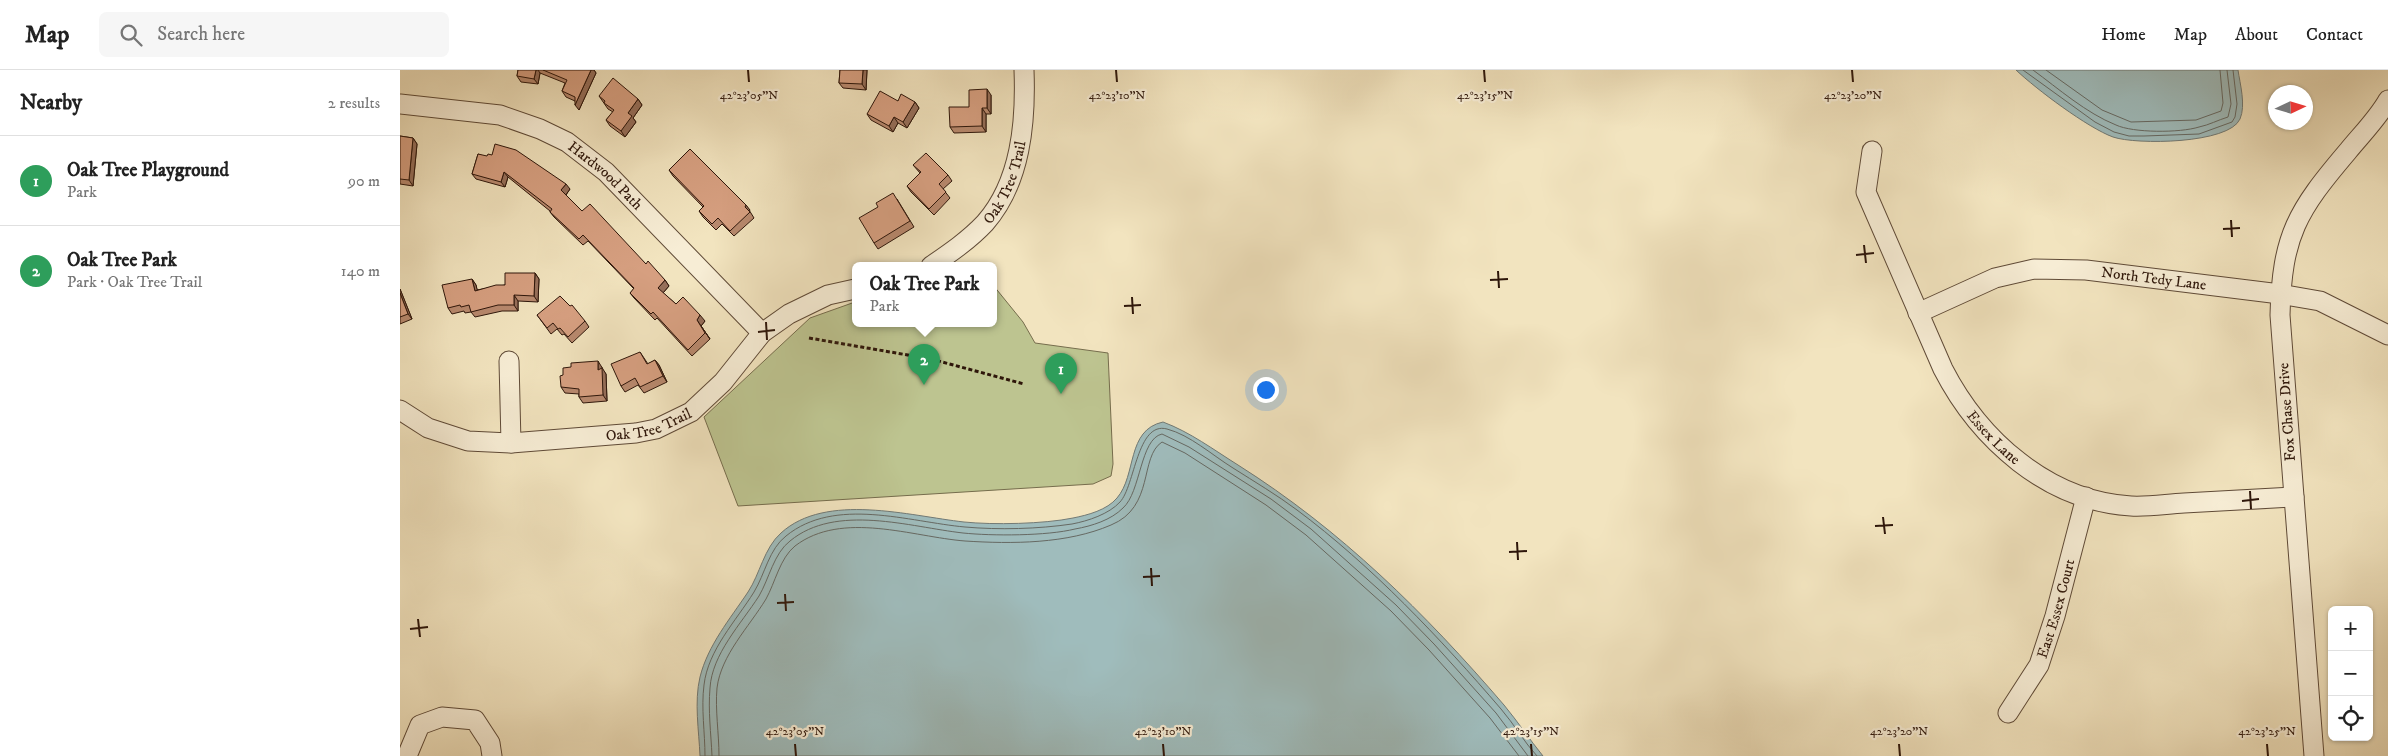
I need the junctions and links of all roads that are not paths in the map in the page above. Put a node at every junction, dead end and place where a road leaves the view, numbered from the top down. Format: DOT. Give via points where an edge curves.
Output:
graph roads {
  1 [pos="1024,70"];
  2 [pos="2388,100"];
  3 [pos="400,104"];
  4 [pos="1872,151"];
  5 [pos="937,262"];
  6 [pos="852,290"];
  7 [pos="2280,294"];
  8 [pos="1918,313"];
  9 [pos="762,333"];
  10 [pos="2388,335"];
  11 [pos="509,361"];
  12 [pos="400,410"];
  13 [pos="511,443"];
  14 [pos="2086,497"];
  15 [pos="2294,497"];
  16 [pos="2008,713"];
  17 [pos="408,756"];
  18 [pos="492,756"];
  19 [pos="2314,756"];
  1 -- 5 [label="street, Oak Tree Trail" via="1019,152 1009,186 986,222"];
  2 -- 7 [label="street, Fox Chase Drive" via="2320,184 2296,221 2286,249"];
  3 -- 9 [label="street, Hardwood Path" via="500,115 567,142 606,172"];
  4 -- 8 [label="street, Essex Lane" via="1866,192"];
  6 -- 9 [label="street, Oak Tree Trail" via="828,294 789,314"];
  7 -- 8 [label="street, North Tedy Lane" via="2086,270 2034,269 1995,278"];
  7 -- 10 [label="street, North Tedy Lane" via="2320,300"];
  7 -- 15 [label="street, Fox Chase Drive"];
  8 -- 14 [label="street, Essex Lane" via="1957,396 1976,422 2012,457 2045,478"];
  9 -- 13 [label="street, Oak Tree Trail" via="723,382 691,412 656,428 636,433"];
  11 -- 13 [label="street"];
  12 -- 13 [label="street, Oak Tree Trail" via="428,428 468,440"];
  14 -- 15 [label="street, Essex Lane" via="2131,506"];
  14 -- 16 [label="street, East Essex Court" via="2056,616 2038,665"];
  15 -- 19 [label="street, Fox Chase Drive"];
  17 -- 18 [label="street" via="420,725 442,717 475,720 490,743"];
}
